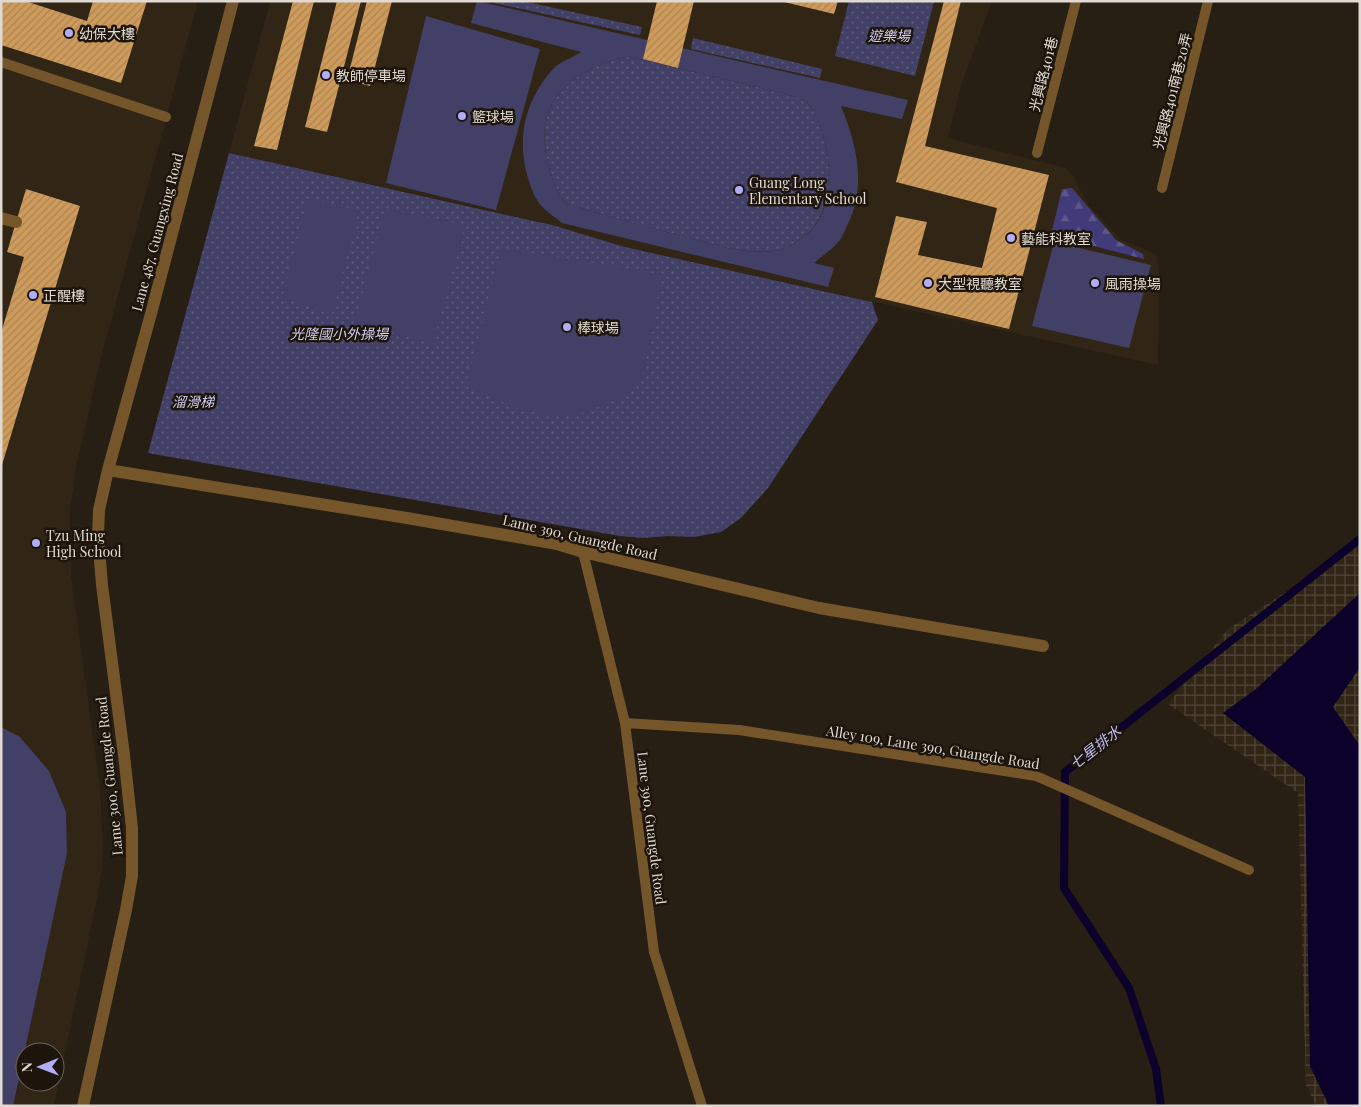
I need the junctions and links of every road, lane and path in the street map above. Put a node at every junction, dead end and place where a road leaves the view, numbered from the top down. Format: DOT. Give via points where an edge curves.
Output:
graph roads {
  1 [pos="233,1"];
  2 [pos="1076,1"];
  3 [pos="1208,1"];
  4 [pos="1,62"];
  5 [pos="166,117"];
  6 [pos="1037,154"];
  7 [pos="1162,188"];
  8 [pos="1,218"];
  9 [pos="16,222"];
  10 [pos="108,470"];
  11 [pos="583,552"];
  12 [pos="1043,646"];
  13 [pos="625,723"];
  14 [pos="1249,870"];
  15 [pos="83,1106"];
  16 [pos="702,1106"];
  1 -- 10 [label="street, Lane 487, Guangxing Road"];
  2 -- 6 [label="lane, 光興路401巷"];
  3 -- 7 [label="lane, 光興路401南巷20弄"];
  4 -- 5 [label="lane"];
  8 -- 9 [label="street"];
  10 -- 11 [label="street, Lame 390, Guangde Road" via="435,522 557,544"];
  10 -- 15 [label="street, Lame 300, Guangde Road" via="99,510 98,551 132,828 132,876"];
  11 -- 12 [label="street, Lame 390, Guangde Road" via="819,608"];
  11 -- 13 [label="lane, Lane 390, Guangde Road"];
  13 -- 14 [label="lane, Alley 109, Lane 390, Guangde Road" via="738,730 1036,776"];
  13 -- 16 [label="lane, Lane 390, Guangde Road" via="654,952"];
}
